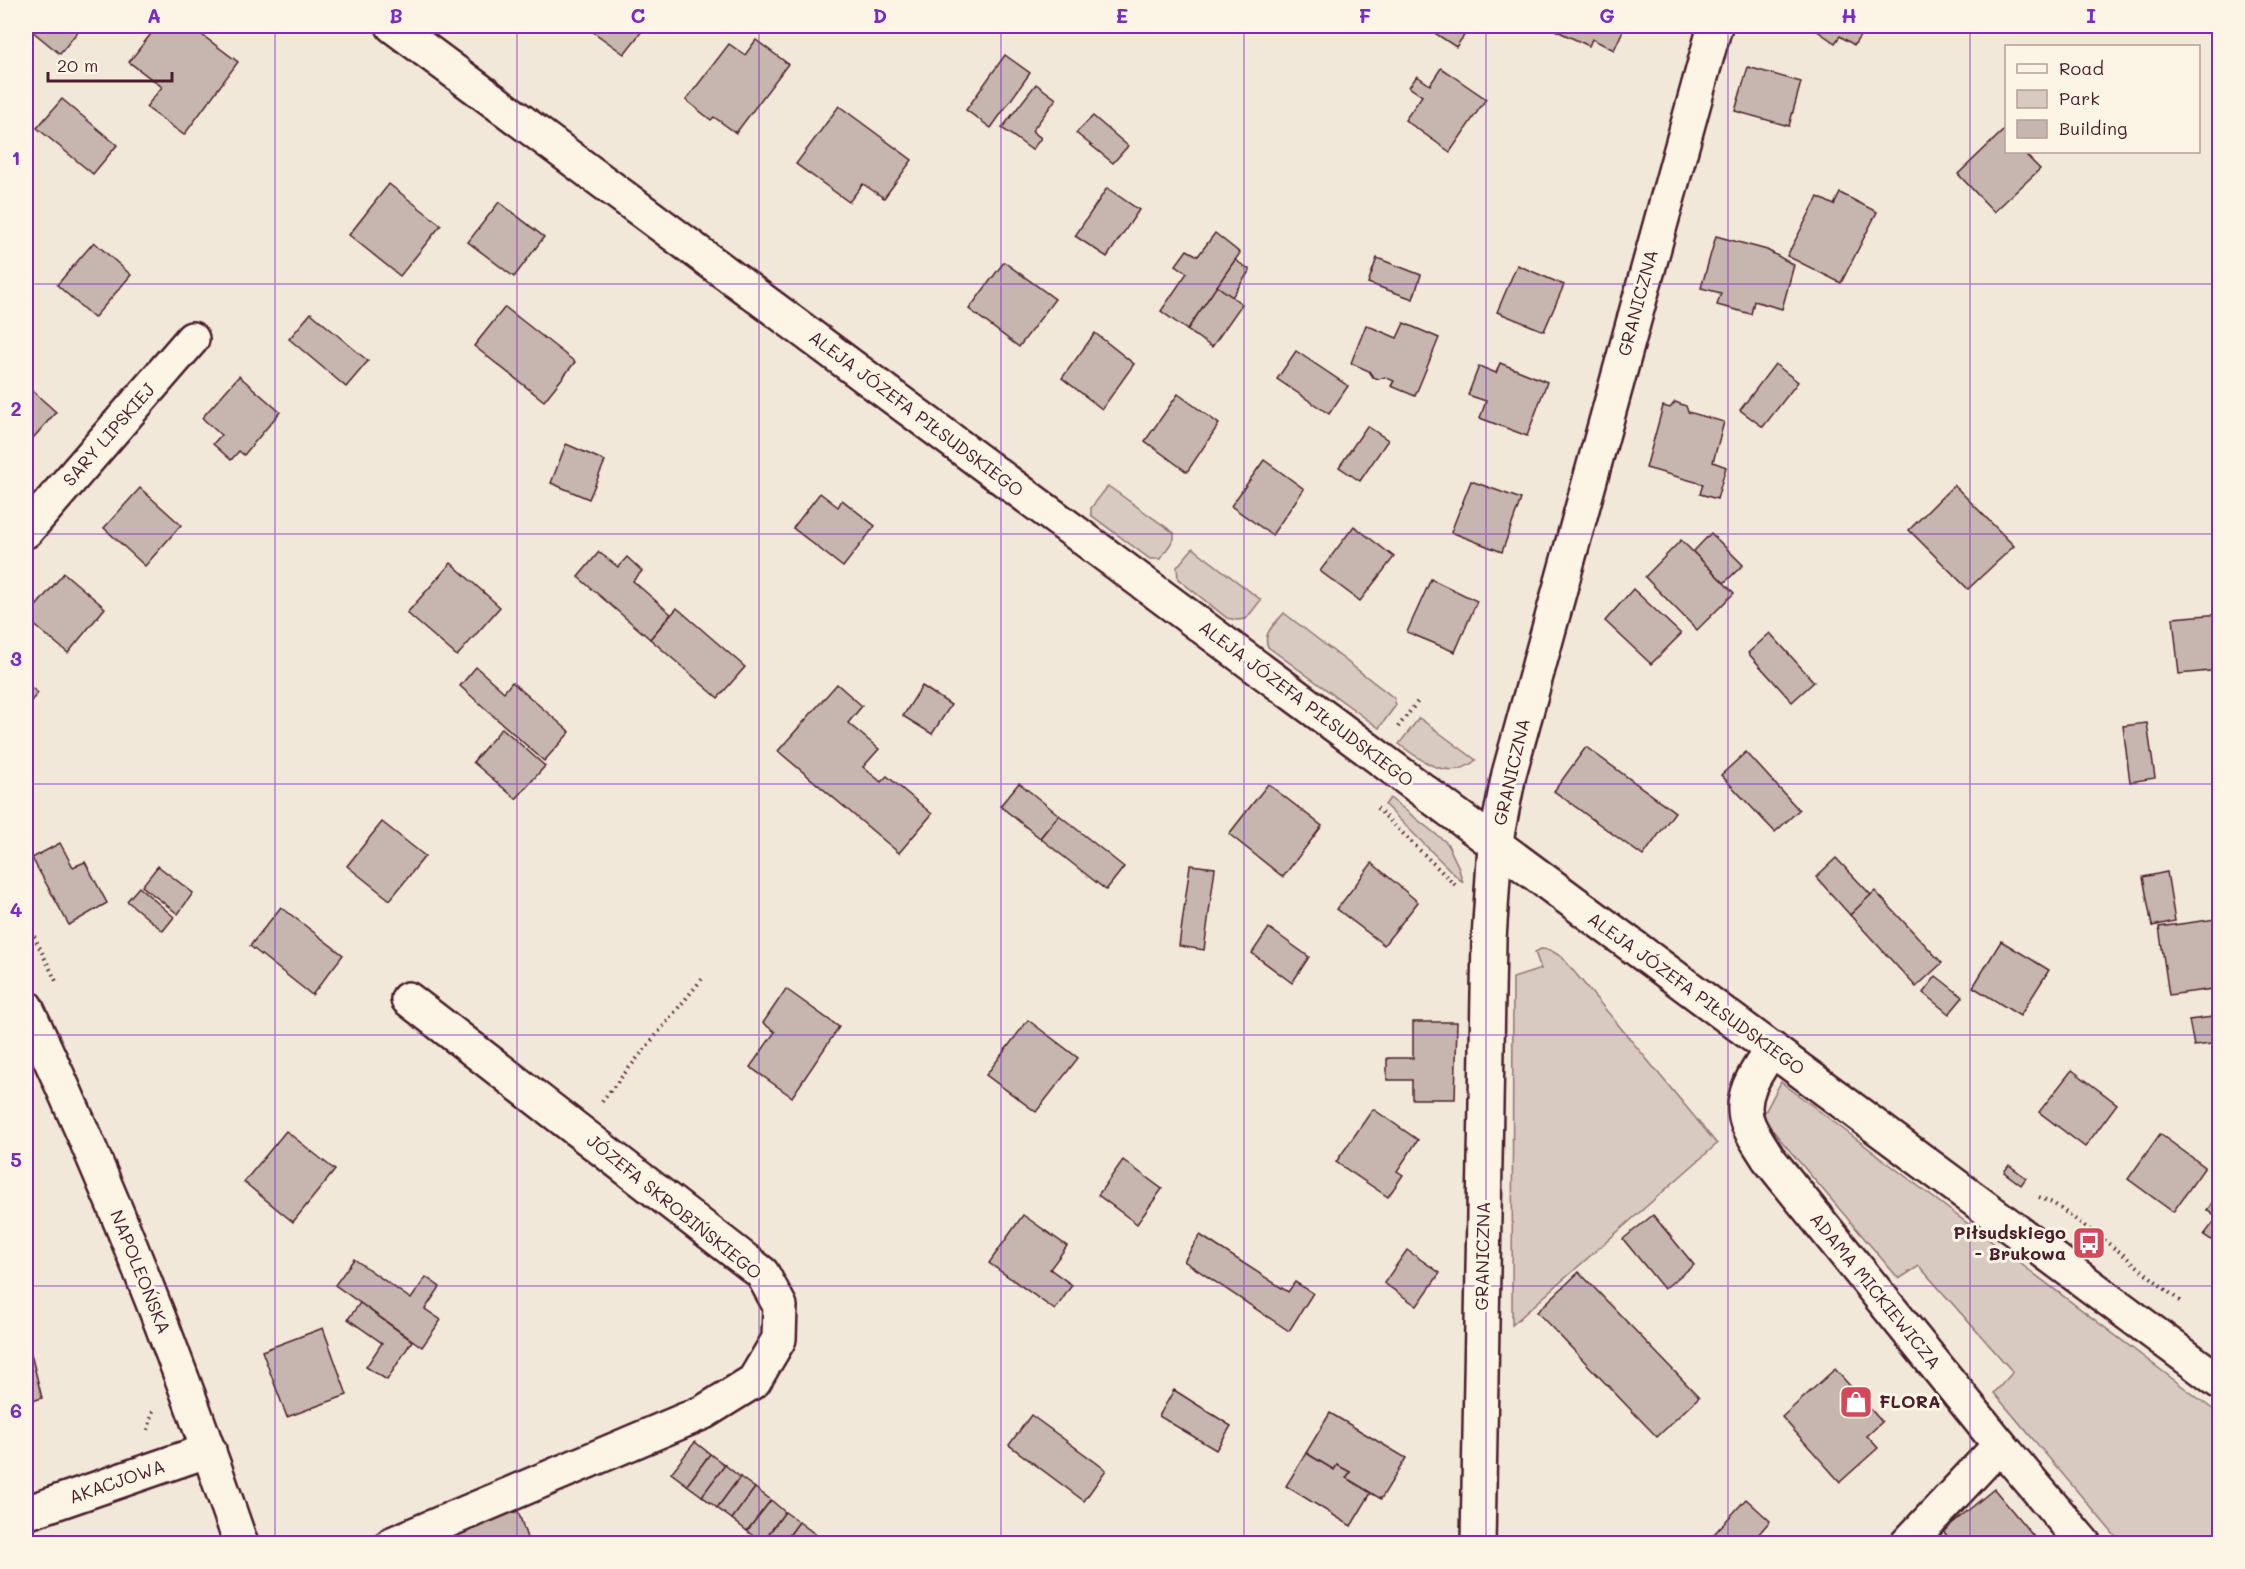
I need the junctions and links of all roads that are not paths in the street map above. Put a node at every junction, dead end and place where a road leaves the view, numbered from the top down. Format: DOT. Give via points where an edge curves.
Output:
graph roads {
  1 [pos="393,26"];
  2 [pos="1715,26"];
  3 [pos="192,339"];
  4 [pos="26,531"];
  5 [pos="1495,846"];
  6 [pos="408,999"];
  7 [pos="26,1007"];
  8 [pos="1772,1049"];
  9 [pos="2220,1382"];
  10 [pos="2000,1445"];
  11 [pos="209,1450"];
  12 [pos="26,1513"];
  13 [pos="241,1544"];
  14 [pos="392,1544"];
  15 [pos="1478,1544"];
  16 [pos="1906,1544"];
  17 [pos="2084,1544"];
  1 -- 5 [label="street, ALEJA JÓZEFA PIŁSUDSKIEGO"];
  2 -- 5 [label="street, GRANICZNA" via="1509,774"];
  3 -- 4 [label="street, SARY LIPSKIEJ"];
  5 -- 8 [label="street, ALEJA JÓZEFA PIŁSUDSKIEGO"];
  5 -- 15 [label="street, GRANICZNA" via="1489,939"];
  6 -- 14 [label="street, JÓZEFA SKROBIŃSKIEGO" via="762,1273 780,1306 779,1339 754,1381 704,1412"];
  7 -- 11 [label="street, NAPOLEOŃSKA" via="76,1116 181,1371"];
  8 -- 9 [label="street, ALEJA JÓZEFA PIŁSUDSKIEGO"];
  8 -- 10 [label="street, ADAMA MICKIEWICZA" via="1745,1097 1748,1124 1768,1158"];
  10 -- 16 [label="street"];
  10 -- 17 [label="street, ADAMA MICKIEWICZA"];
  11 -- 12 [label="street, AKACJOWA"];
  11 -- 13 [label="street, NAPOLEOŃSKA"];
}
